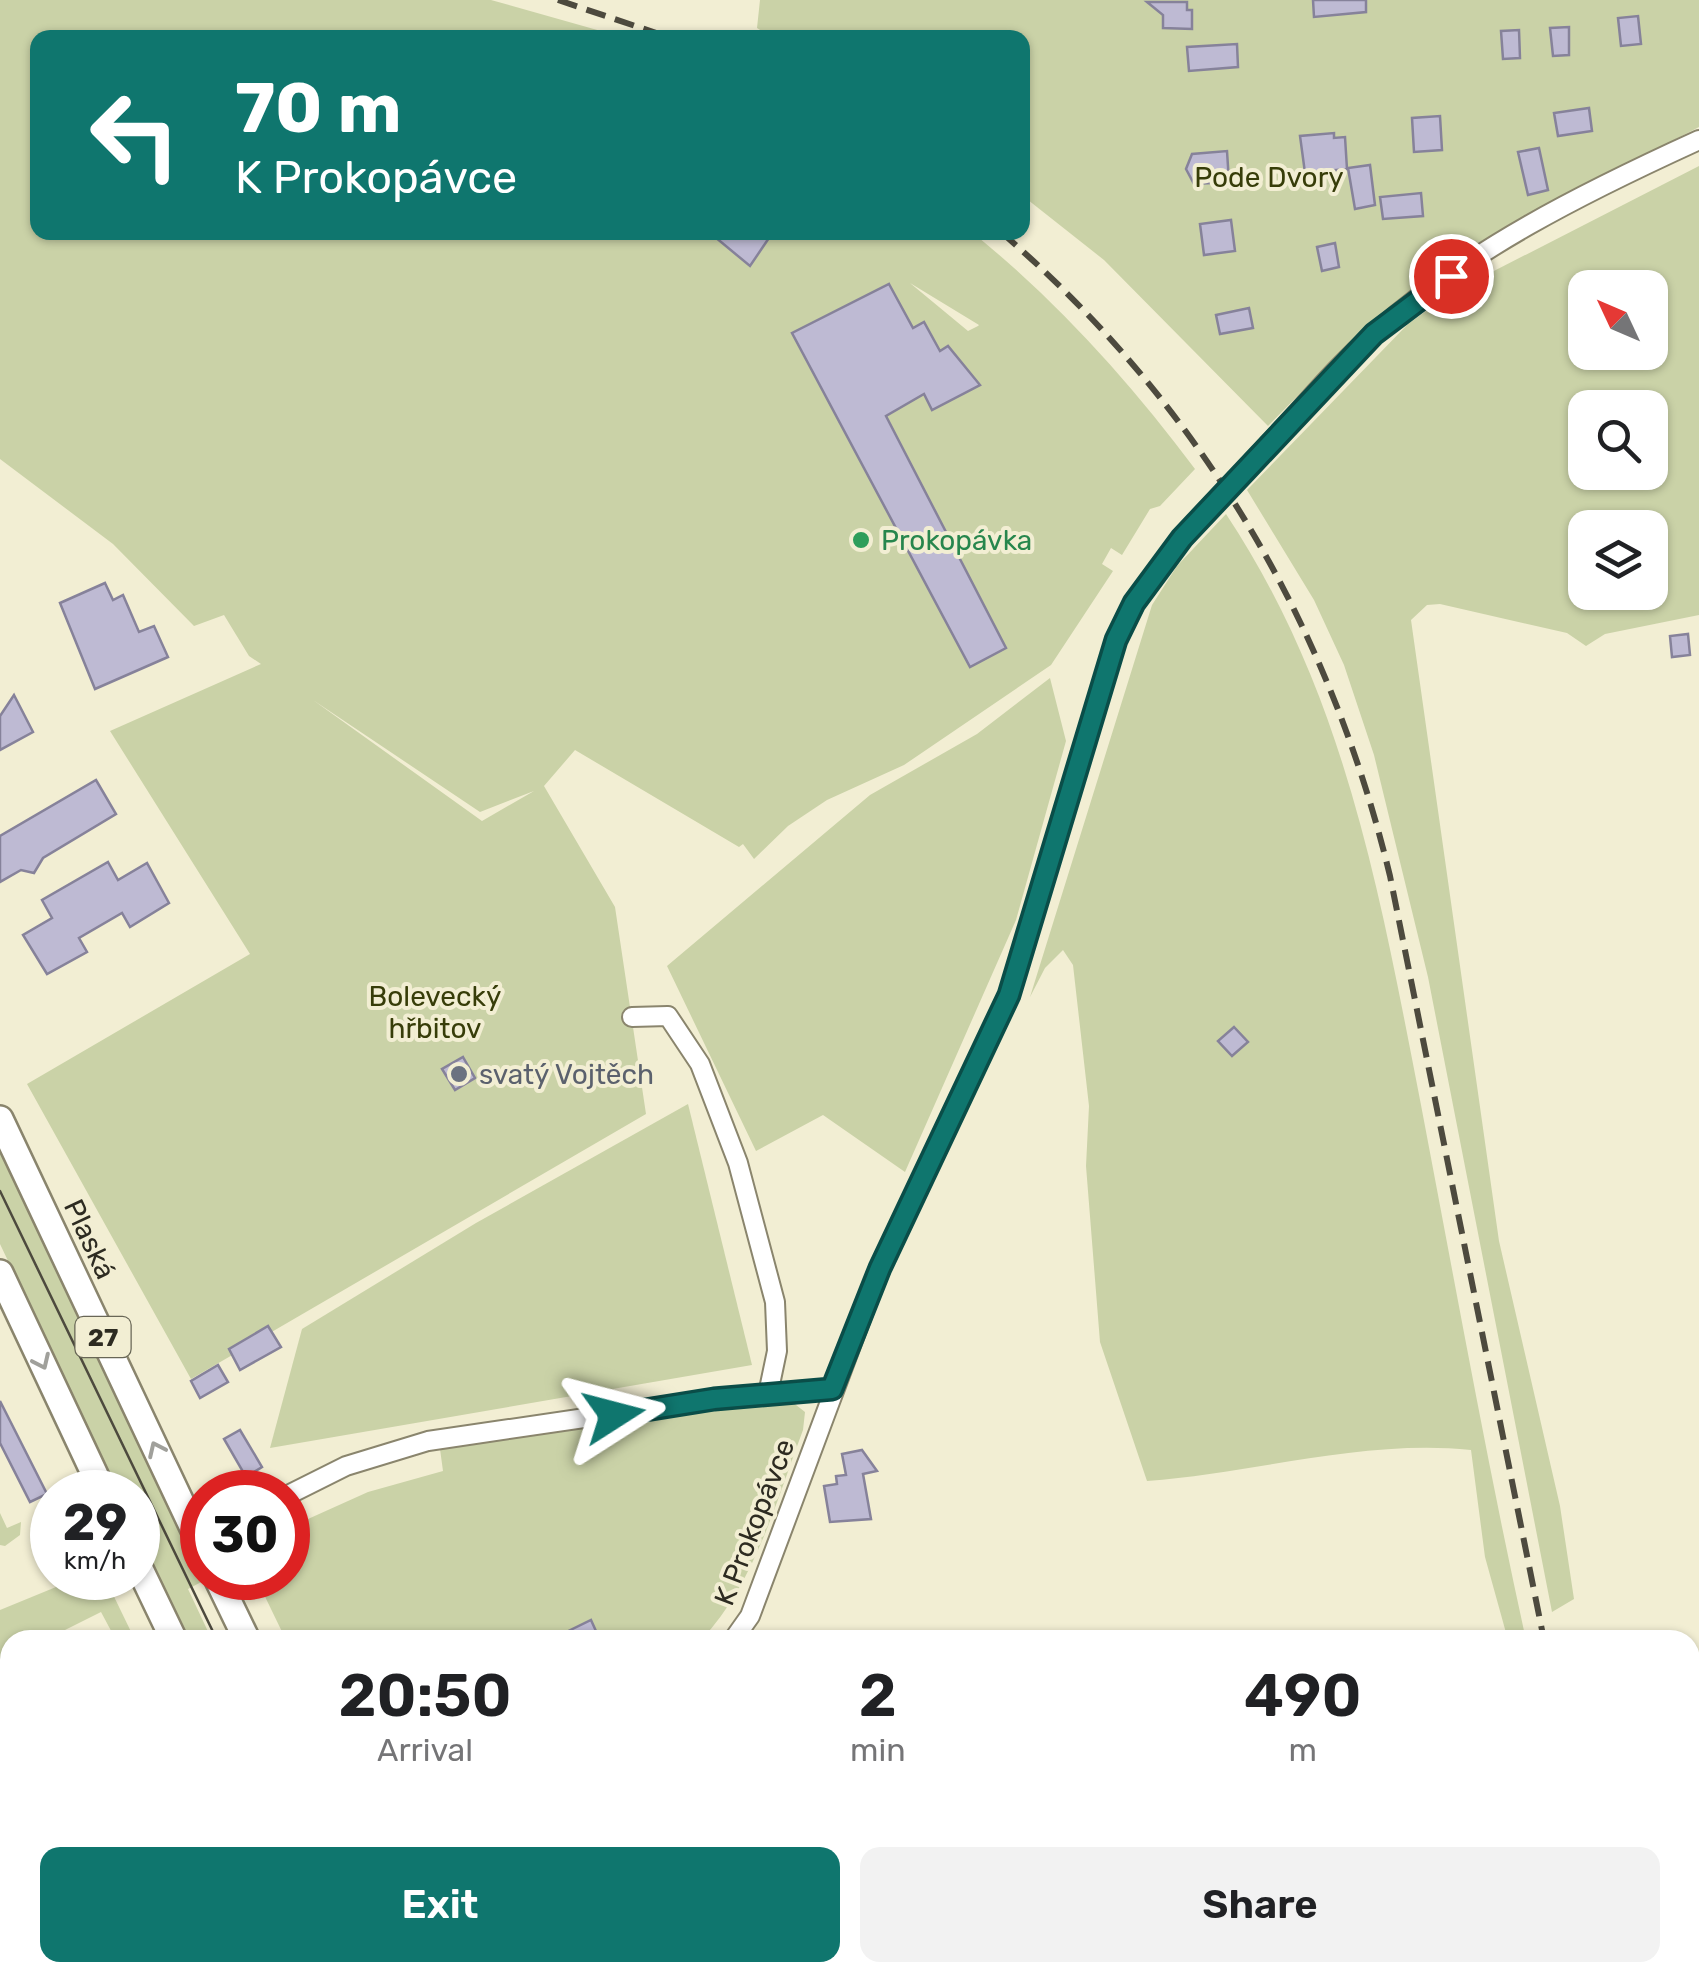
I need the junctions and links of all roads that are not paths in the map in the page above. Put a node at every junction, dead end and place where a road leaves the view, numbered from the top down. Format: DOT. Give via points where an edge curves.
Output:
graph roads {
  1 [pos="1699,140"];
  2 [pos="632,1018"];
  3 [pos="0,1119"];
  4 [pos="0,1274"];
  5 [pos="832,1389"];
  6 [pos="768,1394"];
  7 [pos="93,1470"];
  8 [pos="310,1484"];
  9 [pos="180,1496"];
  10 [pos="155,1600"];
  11 [pos="228,1600"];
  12 [pos="169,1630"];
  13 [pos="242,1630"];
  14 [pos="740,1630"];
  1 -- 5 [label="street, K Prokopávce, bridge" via="1488,248 1374,334 1182,538 1134,603 1116,640 1009,995 880,1268"];
  2 -- 6 [label="street" via="668,1016 700,1064 738,1163 775,1302"];
  9 -- 3 [label="main road, Plaská / 27, one-way"];
  4 -- 7 [label="main road, 27, one-way"];
  5 -- 6 [label="street"];
  5 -- 14 [label="street, K Prokopávce" via="763,1584"];
  6 -- 8 [label="street" via="428,1441"];
  10 -- 12 [label="main road"];
  11 -- 13 [label="main road"];
}
